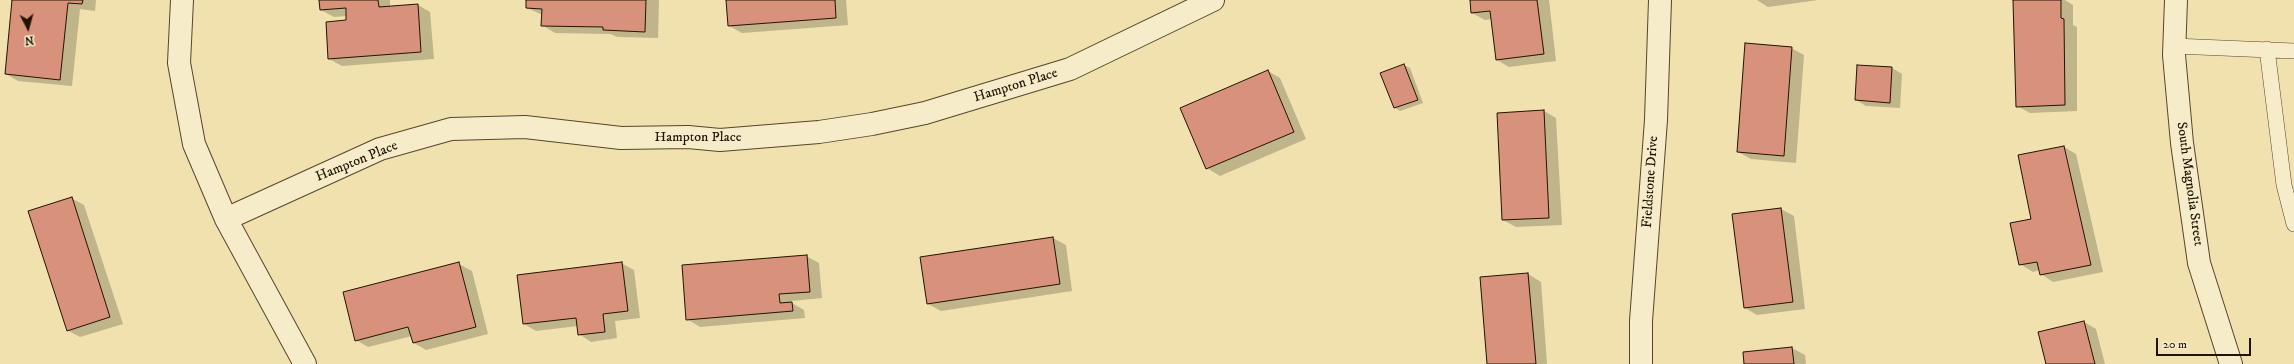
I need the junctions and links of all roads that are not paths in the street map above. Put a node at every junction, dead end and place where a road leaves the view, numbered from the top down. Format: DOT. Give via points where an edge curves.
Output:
graph roads {
  1 [pos="182,0"];
  2 [pos="1213,0"];
  3 [pos="1660,0"];
  4 [pos="2176,0"];
  5 [pos="2174,46"];
  6 [pos="2267,49"];
  7 [pos="2294,51"];
  8 [pos="226,219"];
  9 [pos="2294,224"];
  10 [pos="305,364"];
  11 [pos="1641,364"];
  12 [pos="2231,364"];
  1 -- 8 [label="street" via="179,63 194,144"];
  2 -- 8 [label="street, Hampton Place" via="1070,69 925,114 819,132 720,140 688,137 621,138 525,128 451,129 380,149"];
  3 -- 11 [label="street, Fieldstone Drive" via="1656,120 1641,321"];
  4 -- 5 [label="street, South Magnolia Street"];
  5 -- 6 [label="lane"];
  5 -- 12 [label="street, South Magnolia Street" via="2182,143 2199,263"];
  6 -- 7 [label="lane"];
  6 -- 9 [label="lane" via="2284,185"];
  8 -- 10 [label="street"];
}
